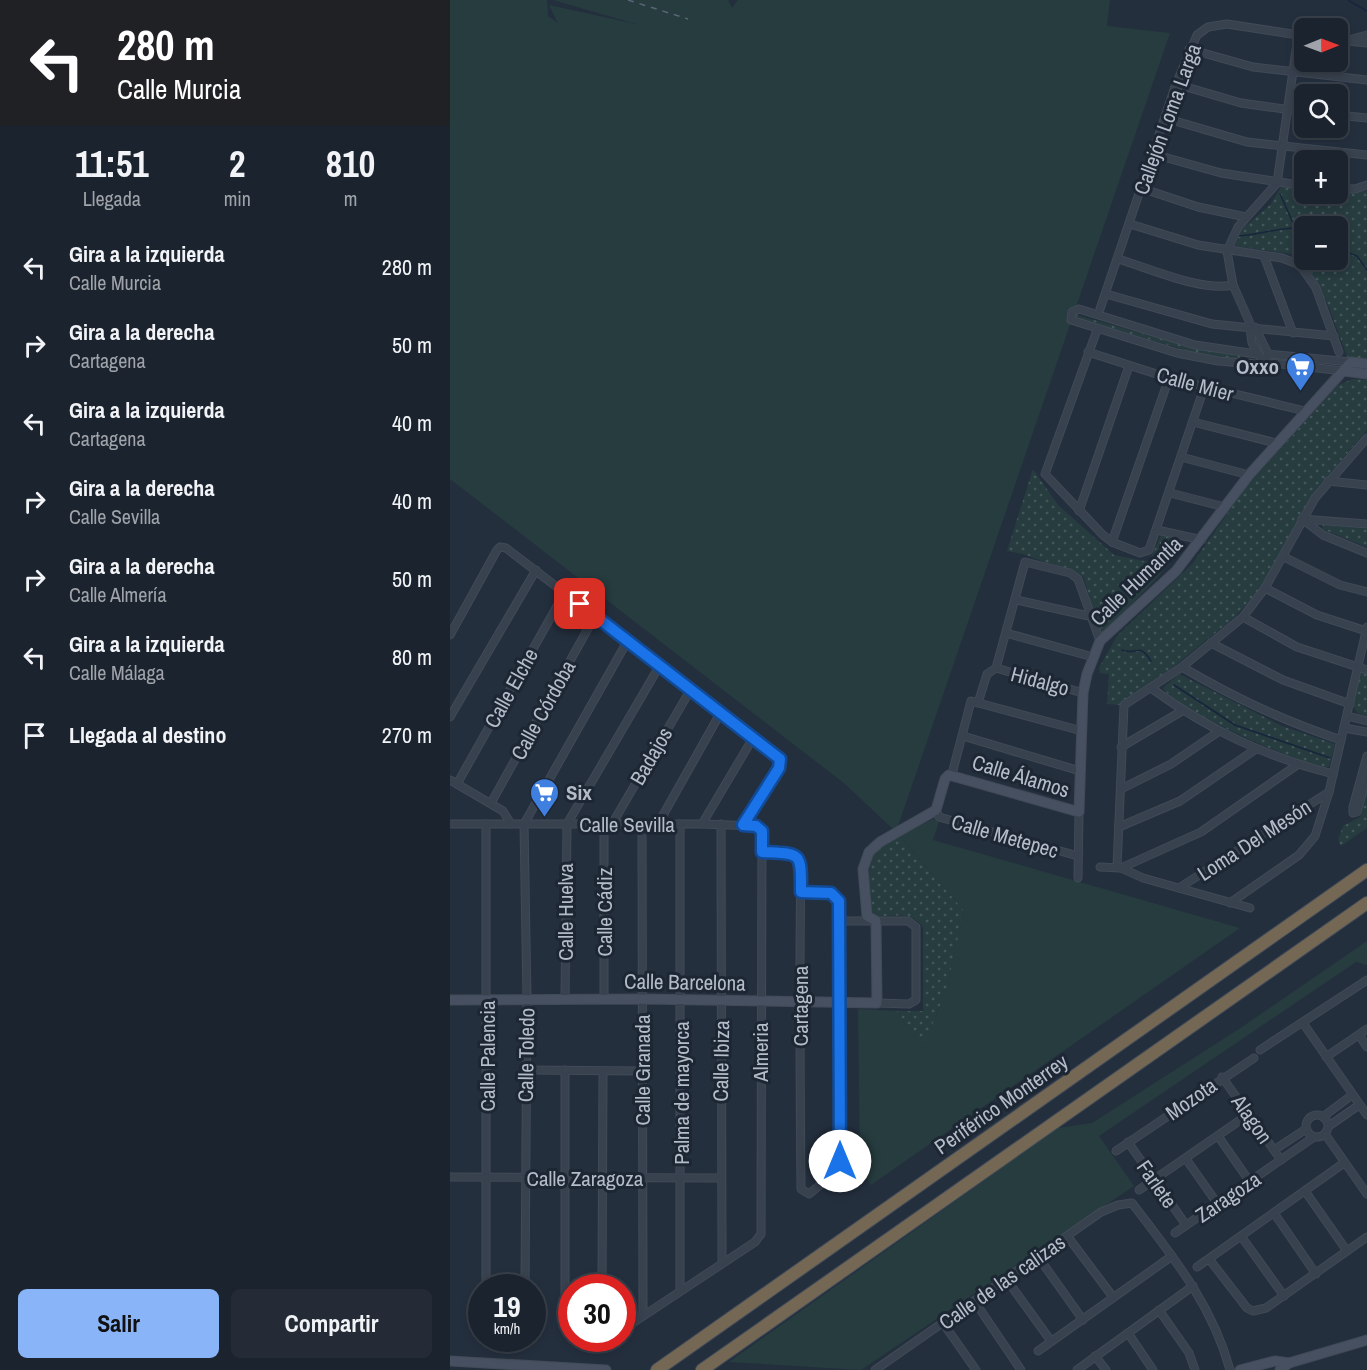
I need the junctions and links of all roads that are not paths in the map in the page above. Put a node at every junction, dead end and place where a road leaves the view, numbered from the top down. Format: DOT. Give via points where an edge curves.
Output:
graph roads {
  1 [pos="1294,35"];
  2 [pos="1367,35"];
  3 [pos="1348,40"];
  4 [pos="1348,41"];
  5 [pos="1367,43"];
  6 [pos="1189,49"];
  7 [pos="1294,68"];
  8 [pos="1293,72"];
  9 [pos="1367,81"];
  10 [pos="1176,84"];
  11 [pos="1288,110"];
  12 [pos="1294,111"];
  13 [pos="1348,116"];
  14 [pos="1165,118"];
  15 [pos="1367,118"];
  16 [pos="1284,146"];
  17 [pos="1153,154"];
  18 [pos="1367,156"];
  19 [pos="1277,183"];
  20 [pos="1367,184"];
  21 [pos="1294,185"];
  22 [pos="1142,188"];
  23 [pos="1348,189"];
  24 [pos="1246,217"];
  25 [pos="1130,224"];
  26 [pos="1227,250"];
  27 [pos="1264,256"];
  28 [pos="1118,259"];
  29 [pos="1233,285"];
  30 [pos="1106,294"];
  31 [pos="1100,309"];
  32 [pos="1249,325"];
  33 [pos="1097,330"];
  34 [pos="1258,330"];
  35 [pos="1293,333"];
  36 [pos="1334,336"];
  37 [pos="1088,352"];
  38 [pos="1339,352"];
  39 [pos="1256,354"];
  40 [pos="1268,354"];
  41 [pos="1263,362"];
  42 [pos="1351,362"];
  43 [pos="1367,364"];
  44 [pos="1129,366"];
  45 [pos="1344,371"];
  46 [pos="1367,374"];
  47 [pos="1169,378"];
  48 [pos="1204,388"];
  49 [pos="1305,411"];
  50 [pos="1193,422"];
  51 [pos="1366,442"];
  52 [pos="1276,443"];
  53 [pos="1181,457"];
  54 [pos="1249,475"];
  55 [pos="1328,481"];
  56 [pos="1367,485"];
  57 [pos="1170,493"];
  58 [pos="1224,507"];
  59 [pos="1079,511"];
  60 [pos="1302,519"];
  61 [pos="1367,524"];
  62 [pos="1157,530"];
  63 [pos="1202,540"];
  64 [pos="1112,542"];
  65 [pos="1367,553"];
  66 [pos="1284,557"];
  67 [pos="536,570"];
  68 [pos="1265,588"];
  69 [pos="565,592"];
  70 [pos="1367,592"];
  71 [pos="1016,600"];
  72 [pos="596,616"];
  73 [pos="1089,616"];
  74 [pos="1243,617"];
  75 [pos="1366,629"];
  76 [pos="1006,633"];
  77 [pos="450,635"];
  78 [pos="628,640"];
  79 [pos="1100,641"];
  80 [pos="1211,643"];
  81 [pos="1093,657"];
  82 [pos="660,665"];
  83 [pos="1182,667"];
  84 [pos="1359,667"];
  85 [pos="996,668"];
  86 [pos="1367,670"];
  87 [pos="1151,688"];
  88 [pos="691,689"];
  89 [pos="1083,693"];
  90 [pos="978,703"];
  91 [pos="1350,704"];
  92 [pos="1182,711"];
  93 [pos="721,712"];
  94 [pos="1347,716"];
  95 [pos="450,717"];
  96 [pos="1367,721"];
  97 [pos="1344,728"];
  98 [pos="1082,731"];
  99 [pos="1218,732"];
  100 [pos="1367,732"];
  101 [pos="963,736"];
  102 [pos="753,738"];
  103 [pos="1341,740"];
  104 [pos="1121,747"];
  105 [pos="1256,749"];
  106 [pos="1367,756"];
  107 [pos="1297,765"];
  108 [pos="1080,771"];
  109 [pos="952,774"];
  110 [pos="1333,774"];
  111 [pos="1367,775"];
  112 [pos="454,782"];
  113 [pos="1121,789"];
  114 [pos="1329,792"];
  115 [pos="491,803"];
  116 [pos="936,810"];
  117 [pos="1079,813"];
  118 [pos="450,824"];
  119 [pos="486,824"];
  120 [pos="511,824"];
  121 [pos="524,824"];
  122 [pos="567,824"];
  123 [pos="604,824"];
  124 [pos="612,824"];
  125 [pos="642,824"];
  126 [pos="658,824"];
  127 [pos="680,824"];
  128 [pos="702,824"];
  129 [pos="721,825"];
  130 [pos="743,825"];
  131 [pos="1119,827"];
  132 [pos="762,834"];
  133 [pos="762,852"];
  134 [pos="1078,856"];
  135 [pos="1100,867"];
  136 [pos="1119,868"];
  137 [pos="1367,870"];
  138 [pos="1078,878"];
  139 [pos="1179,888"];
  140 [pos="801,892"];
  141 [pos="1230,903"];
  142 [pos="1367,903"];
  143 [pos="1250,908"];
  144 [pos="839,921"];
  145 [pos="876,921"];
  146 [pos="1367,980"];
  147 [pos="487,999"];
  148 [pos="527,999"];
  149 [pos="566,999"];
  150 [pos="604,999"];
  151 [pos="643,999"];
  152 [pos="450,1000"];
  153 [pos="680,1000"];
  154 [pos="722,1001"];
  155 [pos="760,1001"];
  156 [pos="800,1001"];
  157 [pos="840,1002"];
  158 [pos="878,1003"];
  159 [pos="1303,1023"];
  160 [pos="1367,1029"];
  161 [pos="1359,1035"];
  162 [pos="1367,1047"];
  163 [pos="1260,1050"];
  164 [pos="1326,1057"];
  165 [pos="1254,1058"];
  166 [pos="526,1070"];
  167 [pos="565,1070"];
  168 [pos="603,1071"];
  169 [pos="642,1071"];
  170 [pos="1222,1077"];
  171 [pos="1352,1095"];
  172 [pos="1359,1105"];
  173 [pos="1249,1114"];
  174 [pos="1367,1115"];
  175 [pos="1324,1116"];
  176 [pos="1329,1126"];
  177 [pos="1306,1129"];
  178 [pos="1324,1134"];
  179 [pos="1218,1136"];
  180 [pos="1314,1137"];
  181 [pos="1128,1142"];
  182 [pos="1274,1150"];
  183 [pos="1116,1151"];
  184 [pos="1186,1158"];
  185 [pos="1281,1160"];
  186 [pos="1344,1163"];
  187 [pos="486,1176"];
  188 [pos="450,1177"];
  189 [pos="524,1177"];
  190 [pos="603,1177"];
  191 [pos="564,1178"];
  192 [pos="642,1178"];
  193 [pos="681,1178"];
  194 [pos="720,1178"];
  195 [pos="1154,1179"];
  196 [pos="1250,1182"];
  197 [pos="1139,1190"];
  198 [pos="1305,1191"];
  199 [pos="1367,1194"];
  200 [pos="1217,1203"];
  201 [pos="1274,1213"];
  202 [pos="1186,1225"];
  203 [pos="1175,1233"];
  204 [pos="1241,1236"];
  205 [pos="1068,1237"];
  206 [pos="1367,1237"];
  207 [pos="1347,1251"];
  208 [pos="1172,1256"];
  209 [pos="1039,1258"];
  210 [pos="1209,1259"];
  211 [pos="722,1262"];
  212 [pos="1197,1267"];
  213 [pos="486,1274"];
  214 [pos="525,1274"];
  215 [pos="565,1274"];
  216 [pos="602,1274"];
  217 [pos="1316,1274"];
  218 [pos="1007,1280"];
  219 [pos="1193,1286"];
  220 [pos="680,1291"];
  221 [pos="1284,1296"];
  222 [pos="1113,1297"];
  223 [pos="975,1302"];
  224 [pos="1159,1310"];
  225 [pos="643,1316"];
  226 [pos="1083,1320"];
  227 [pos="636,1321"];
  228 [pos="943,1323"];
  229 [pos="1128,1333"];
  230 [pos="1367,1340"];
  231 [pos="1051,1341"];
  232 [pos="1038,1351"];
  233 [pos="1095,1356"];
  234 [pos="450,1361"];
  235 [pos="1289,1363"];
  236 [pos="606,1370"];
  237 [pos="657,1370"];
  238 [pos="702,1370"];
  239 [pos="875,1370"];
  240 [pos="976,1370"];
  241 [pos="1021,1370"];
  242 [pos="1077,1370"];
  243 [pos="1106,1370"];
  244 [pos="1154,1370"];
  245 [pos="1195,1370"];
  246 [pos="1230,1370"];
  247 [pos="1240,1370"];
  248 [pos="1280,1370"];
  1 -- 6 [label="street, Callejón Loma Larga" via="1216,25 1202,30"];
  2 -- 3 [label="street"];
  4 -- 5 [label="street"];
  6 -- 8 [label="street" via="1253,67"];
  6 -- 10 [label="street, Callejón Loma Larga"];
  7 -- 8 [label="street"];
  8 -- 9 [label="street"];
  8 -- 11 [label="street"];
  10 -- 11 [label="street" via="1241,103"];
  10 -- 14 [label="street, Callejón Loma Larga"];
  11 -- 12 [label="street"];
  11 -- 16 [label="street"];
  13 -- 15 [label="street"];
  14 -- 16 [label="street" via="1230,138"];
  14 -- 17 [label="street, Callejón Loma Larga"];
  16 -- 18 [label="street"];
  16 -- 19 [label="street"];
  17 -- 19 [label="street" via="1221,173"];
  17 -- 22 [label="street, Callejón Loma Larga"];
  19 -- 21 [label="street"];
  19 -- 24 [label="street"];
  20 -- 23 [label="street"];
  22 -- 24 [label="street" via="1198,207"];
  22 -- 25 [label="street, Callejón Loma Larga"];
  24 -- 26 [label="street"];
  25 -- 26 [label="street"];
  25 -- 28 [label="street, Callejón Loma Larga"];
  26 -- 27 [label="street"];
  26 -- 29 [label="street"];
  27 -- 35 [label="street"];
  27 -- 36 [label="street" via="1288,260 1305,269"];
  28 -- 29 [label="street" via="1198,283"];
  28 -- 30 [label="street, Callejón Loma Larga"];
  29 -- 32 [label="street"];
  30 -- 31 [label="street, Callejón Loma Larga"];
  30 -- 32 [label="street" via="1184,318"];
  32 -- 34 [label="street"];
  32 -- 39 [label="street"];
  33 -- 37 [label="street"];
  33 -- 39 [label="street" via="1071,320 1072,312 1082,310 1195,345"];
  33 -- 41 [label="street" via="1198,358 1241,364"];
  34 -- 35 [label="street"];
  34 -- 40 [label="street"];
  35 -- 36 [label="street"];
  36 -- 38 [label="street"];
  37 -- 44 [label="street, Calle Mier"];
  37 -- 59 [label="street" via="1045,474"];
  39 -- 41 [label="street"];
  40 -- 41 [label="street"];
  40 -- 42 [label="street"];
  41 -- 45 [label="street"];
  42 -- 43 [label="street"];
  42 -- 45 [label="street, Calle Humantla"];
  44 -- 47 [label="street, Calle Mier"];
  44 -- 59 [label="street"];
  45 -- 46 [label="street"];
  45 -- 49 [label="street, Calle Humantla"];
  47 -- 48 [label="street, Calle Mier"];
  47 -- 64 [label="street"];
  48 -- 49 [label="street, Calle Mier"];
  48 -- 50 [label="street"];
  49 -- 52 [label="street, Calle Humantla"];
  50 -- 52 [label="street"];
  50 -- 53 [label="street"];
  51 -- 55 [label="street"];
  52 -- 54 [label="street, Calle Humantla"];
  53 -- 54 [label="street"];
  53 -- 57 [label="street"];
  54 -- 58 [label="street, Calle Humantla"];
  55 -- 56 [label="street"];
  55 -- 60 [label="street"];
  57 -- 58 [label="street"];
  57 -- 62 [label="street"];
  58 -- 63 [label="street, Calle Humantla"];
  59 -- 64 [label="street"];
  60 -- 61 [label="street"];
  60 -- 65 [label="street" via="1323,535"];
  60 -- 66 [label="street"];
  62 -- 63 [label="street"];
  62 -- 64 [label="street" via="1149,550 1140,553"];
  63 -- 79 [label="street, Calle Humantla" via="1161,586"];
  66 -- 68 [label="street"];
  66 -- 70 [label="street" via="1340,585"];
  67 -- 69 [label="street"];
  67 -- 77 [label="street" via="500,547"];
  67 -- 95 [label="street"];
  68 -- 74 [label="street"];
  68 -- 75 [label="street" via="1317,615"];
  69 -- 72 [label="street"];
  69 -- 112 [label="street, Calle Elche"];
  71 -- 73 [label="street"];
  71 -- 73 [label="street" via="1025,562 1074,575"];
  71 -- 76 [label="street"];
  72 -- 78 [label="street"];
  72 -- 115 [label="street, Calle Córdoba"];
  73 -- 79 [label="street"];
  74 -- 80 [label="street"];
  74 -- 84 [label="street" via="1297,647"];
  75 -- 84 [label="street"];
  76 -- 81 [label="street"];
  76 -- 85 [label="street"];
  78 -- 82 [label="street"];
  78 -- 121 [label="street"];
  79 -- 81 [label="street, Calle Humantla"];
  80 -- 83 [label="street"];
  80 -- 91 [label="street" via="1283,680"];
  81 -- 89 [label="street, Calle Humantla"];
  82 -- 88 [label="street"];
  82 -- 122 [label="street"];
  83 -- 87 [label="street"];
  83 -- 103 [label="street" via="1253,707"];
  84 -- 86 [label="street"];
  84 -- 91 [label="street"];
  85 -- 89 [label="street, Hidalgo"];
  85 -- 90 [label="street" via="987,675"];
  87 -- 92 [label="street"];
  87 -- 104 [label="street" via="1123,708"];
  88 -- 93 [label="street"];
  88 -- 124 [label="street, Badajos"];
  89 -- 98 [label="street, Calle Humantla"];
  90 -- 98 [label="street"];
  90 -- 101 [label="street" via="971,701"];
  91 -- 94 [label="street"];
  92 -- 99 [label="street"];
  92 -- 104 [label="street"];
  93 -- 102 [label="street"];
  93 -- 126 [label="street"];
  94 -- 96 [label="street"];
  94 -- 97 [label="street"];
  97 -- 100 [label="street"];
  97 -- 103 [label="street"];
  98 -- 108 [label="street, Calle Humantla"];
  99 -- 105 [label="street"];
  99 -- 113 [label="street" via="1163,769"];
  101 -- 108 [label="street"];
  101 -- 109 [label="street"];
  102 -- 128 [label="street"];
  102 -- 130 [label="street" via="780,759 779,768"];
  103 -- 110 [label="street"];
  104 -- 113 [label="street"];
  105 -- 107 [label="street"];
  105 -- 131 [label="street" via="1180,801"];
  106 -- 111 [label="street" via="1353,813 1357,812"];
  107 -- 110 [label="street"];
  107 -- 136 [label="street" via="1201,832"];
  108 -- 117 [label="street, Calle Humantla"];
  109 -- 116 [label="street" via="945,779"];
  109 -- 117 [label="street, Calle Álamos"];
  110 -- 114 [label="street"];
  112 -- 115 [label="street"];
  113 -- 131 [label="street"];
  114 -- 139 [label="street, Loma Del Mesón"];
  114 -- 141 [label="street" via="1315,836 1307,848"];
  115 -- 120 [label="street" via="508,815"];
  116 -- 134 [label="street, Calle Metepec" via="939,817"];
  116 -- 145 [label="street" via="880,842 866,857 865,907 867,916"];
  117 -- 134 [label="street, Calle Humantla"];
  118 -- 119 [label="street, Calle Sevilla"];
  119 -- 120 [label="street, Calle Sevilla"];
  119 -- 147 [label="street, Calle Palencia"];
  120 -- 121 [label="street, Calle Sevilla"];
  121 -- 122 [label="street, Calle Sevilla"];
  121 -- 148 [label="street, Calle Toledo"];
  122 -- 123 [label="street, Calle Sevilla"];
  122 -- 149 [label="street, Calle Huelva"];
  123 -- 124 [label="street, Calle Sevilla"];
  123 -- 150 [label="street, Calle Cádiz"];
  124 -- 125 [label="street, Calle Sevilla"];
  125 -- 126 [label="street, Calle Sevilla"];
  125 -- 151 [label="street, Calle Granada"];
  126 -- 127 [label="street, Calle Sevilla"];
  127 -- 128 [label="street, Calle Sevilla"];
  127 -- 153 [label="street, Palma de mayorca"];
  128 -- 129 [label="street, Calle Sevilla"];
  129 -- 130 [label="street, Calle Sevilla"];
  129 -- 154 [label="street, Calle Ibiza"];
  130 -- 132 [label="street, Calle Sevilla" via="759,827"];
  131 -- 136 [label="street"];
  132 -- 133 [label="street, Almeria"];
  133 -- 140 [label="street, Cartagena" via="798,857"];
  133 -- 155 [label="street, Almeria"];
  134 -- 138 [label="street, Calle Humantla"];
  135 -- 136 [label="street"];
  136 -- 139 [label="street"];
  137 -- 237 [label="highway, Periférico Monterrey"];
  139 -- 141 [label="street"];
  140 -- 144 [label="street" via="835,895 839,901"];
  140 -- 156 [label="street, Cartagena"];
  141 -- 143 [label="street"];
  142 -- 238 [label="highway"];
  144 -- 145 [label="street"];
  144 -- 157 [label="street"];
  145 -- 158 [label="street"];
  145 -- 158 [label="street, Calle Barcelona" via="908,921 916,927 916,998 909,1004"];
  146 -- 159 [label="street"];
  147 -- 148 [label="street, Calle Barcelona"];
  147 -- 152 [label="street, Calle Barcelona"];
  147 -- 187 [label="street, Calle Palencia"];
  148 -- 149 [label="street, Calle Barcelona"];
  148 -- 166 [label="street, Calle Toledo"];
  149 -- 150 [label="street, Calle Barcelona"];
  150 -- 151 [label="street, Calle Barcelona"];
  151 -- 153 [label="street, Calle Barcelona"];
  151 -- 169 [label="street, Calle Granada"];
  153 -- 154 [label="street, Calle Barcelona"];
  153 -- 193 [label="street, Palma de mayorca"];
  154 -- 155 [label="street, Calle Barcelona"];
  154 -- 194 [label="street, Calle Ibiza"];
  155 -- 156 [label="street, Calle Barcelona"];
  155 -- 211 [label="street, Almeria" via="761,1234"];
  156 -- 157 [label="street, Calle Barcelona"];
  156 -- 157 [label="street, Cartagena" via="801,1189 812,1193 836,1172 840,1161"];
  157 -- 158 [label="street, Calle Barcelona"];
  159 -- 163 [label="street"];
  159 -- 164 [label="street"];
  160 -- 161 [label="street"];
  161 -- 162 [label="street"];
  161 -- 164 [label="street"];
  164 -- 171 [label="street"];
  165 -- 170 [label="street, Mozota"];
  166 -- 167 [label="street"];
  166 -- 189 [label="street, Calle Toledo"];
  167 -- 168 [label="street"];
  167 -- 191 [label="street"];
  168 -- 169 [label="street"];
  168 -- 190 [label="street"];
  169 -- 192 [label="street, Calle Granada"];
  170 -- 173 [label="street, Alagon"];
  170 -- 181 [label="street, Mozota"];
  171 -- 172 [label="street"];
  171 -- 175 [label="street"];
  172 -- 174 [label="street"];
  172 -- 176 [label="street"];
  173 -- 179 [label="street"];
  173 -- 182 [label="street, Alagon"];
  175 -- 176 [label="street"];
  175 -- 177 [label="street" via="1316,1114 1309,1118"];
  176 -- 178 [label="street"];
  177 -- 180 [label="street"];
  177 -- 182 [label="street"];
  178 -- 180 [label="street"];
  178 -- 186 [label="street"];
  179 -- 184 [label="street"];
  179 -- 196 [label="street"];
  180 -- 185 [label="street, Zaragoza"];
  181 -- 183 [label="street, Mozota"];
  181 -- 195 [label="street, Farlete"];
  182 -- 185 [label="street, Alagon"];
  184 -- 195 [label="street"];
  184 -- 200 [label="street"];
  185 -- 196 [label="street, Zaragoza"];
  186 -- 198 [label="street"];
  186 -- 199 [label="street"];
  187 -- 188 [label="street, Calle Zaragoza"];
  187 -- 189 [label="street, Calle Zaragoza"];
  187 -- 213 [label="street, Calle Palencia"];
  189 -- 191 [label="street, Calle Zaragoza"];
  189 -- 214 [label="street, Calle Toledo"];
  190 -- 191 [label="street, Calle Zaragoza"];
  190 -- 192 [label="street, Calle Zaragoza"];
  190 -- 216 [label="street"];
  191 -- 215 [label="street"];
  192 -- 193 [label="street, Calle Zaragoza"];
  192 -- 225 [label="street, Calle Granada"];
  193 -- 194 [label="street, Calle Zaragoza"];
  193 -- 220 [label="street, Palma de mayorca"];
  194 -- 211 [label="street, Calle Ibiza"];
  195 -- 197 [label="street"];
  195 -- 202 [label="street, Farlete"];
  196 -- 200 [label="street, Zaragoza"];
  198 -- 201 [label="street"];
  198 -- 207 [label="street"];
  200 -- 202 [label="street, Zaragoza"];
  201 -- 204 [label="street"];
  201 -- 217 [label="street"];
  202 -- 203 [label="street, Zaragoza"];
  204 -- 210 [label="street"];
  204 -- 221 [label="street"];
  205 -- 208 [label="street, Calle de las calizas" via="1109,1208 1132,1203"];
  205 -- 209 [label="street, Calle de las calizas"];
  205 -- 222 [label="street"];
  206 -- 207 [label="street"];
  207 -- 217 [label="street"];
  208 -- 219 [label="street"];
  208 -- 222 [label="street"];
  209 -- 218 [label="street, Calle de las calizas"];
  209 -- 226 [label="street"];
  210 -- 212 [label="street"];
  210 -- 221 [label="street" via="1253,1311"];
  211 -- 220 [label="street"];
  217 -- 221 [label="street"];
  218 -- 223 [label="street, Calle de las calizas"];
  218 -- 231 [label="street"];
  219 -- 224 [label="street"];
  219 -- 246 [label="street" via="1212,1317"];
  220 -- 225 [label="street"];
  222 -- 226 [label="street"];
  223 -- 228 [label="street, Calle de las calizas"];
  223 -- 241 [label="street"];
  224 -- 229 [label="street"];
  224 -- 245 [label="street" via="1189,1353"];
  225 -- 227 [label="street"];
  226 -- 231 [label="street"];
  228 -- 239 [label="street, Calle de las calizas"];
  228 -- 240 [label="street"];
  229 -- 233 [label="street"];
  229 -- 244 [label="street"];
  230 -- 235 [label="street"];
  231 -- 232 [label="street"];
  233 -- 242 [label="street"];
  233 -- 243 [label="street"];
  234 -- 236 [label="street"];
  235 -- 247 [label="street" via="1275,1361"];
  235 -- 248 [label="street"];
}
